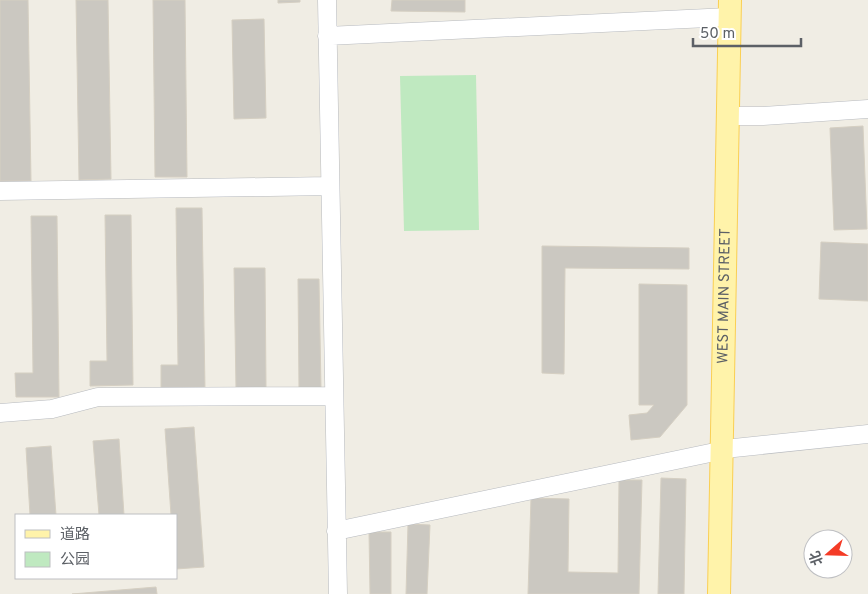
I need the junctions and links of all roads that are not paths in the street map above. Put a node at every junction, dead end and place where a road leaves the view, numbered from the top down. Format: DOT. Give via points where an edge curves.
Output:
graph roads {
  1 [pos="327,0"];
  2 [pos="734,5"];
  3 [pos="327,36"];
  4 [pos="868,109"];
  5 [pos="734,116"];
  6 [pos="330,186"];
  7 [pos="0,191"];
  8 [pos="334,396"];
  9 [pos="0,413"];
  10 [pos="868,434"];
  11 [pos="728,449"];
  12 [pos="336,531"];
  13 [pos="338,594"];
  14 [pos="719,594"];
  15 [pos="732,594"];
  1 -- 3 [label="street"];
  2 -- 3 [label="street"];
  2 -- 5 [label="main road, WEST MAIN STREET"];
  3 -- 6 [label="street"];
  4 -- 5 [label="street"];
  5 -- 11 [label="main road, WEST MAIN STREET"];
  6 -- 7 [label="street"];
  6 -- 8 [label="street"];
  8 -- 9 [label="street" via="98,397 52,409"];
  8 -- 12 [label="street"];
  10 -- 11 [label="street"];
  11 -- 12 [label="street"];
  11 -- 14 [label="main road, WEST MAIN STREET"];
  11 -- 15 [label="main road, WEST MAIN STREET"];
  12 -- 13 [label="street"];
}
